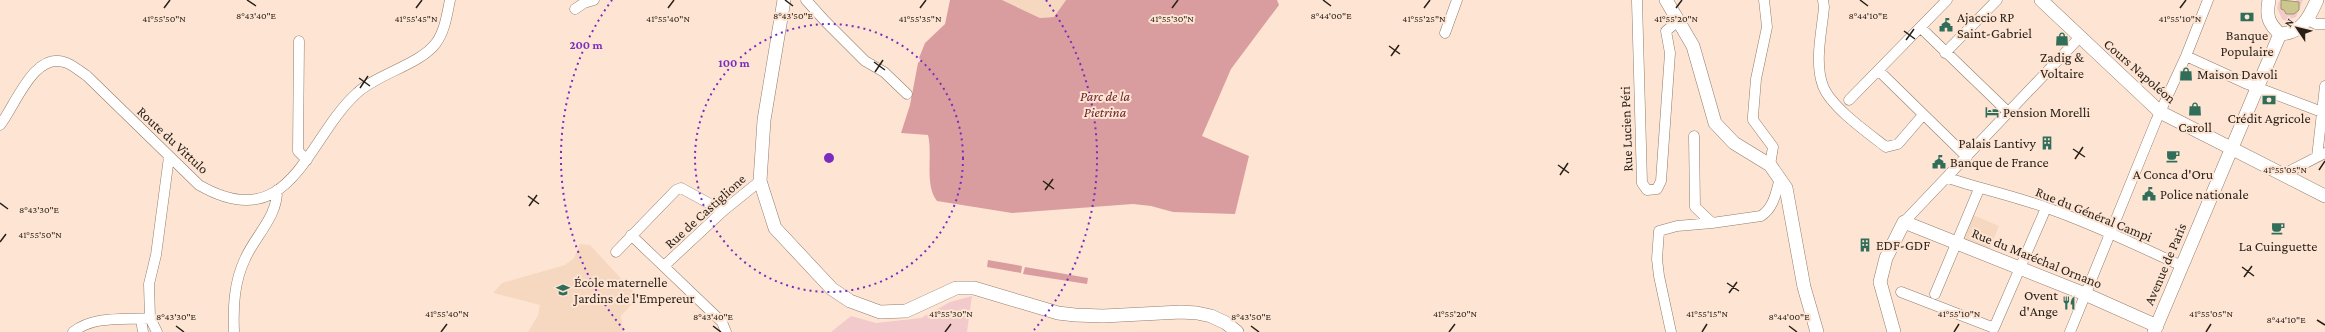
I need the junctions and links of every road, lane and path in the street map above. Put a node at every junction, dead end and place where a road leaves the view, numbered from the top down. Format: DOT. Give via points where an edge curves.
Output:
graph roads {
  1 [pos="450,0"];
  2 [pos="594,0"];
  3 [pos="784,0"];
  4 [pos="806,0"];
  5 [pos="1457,0"];
  6 [pos="1666,0"];
  7 [pos="1764,0"];
  8 [pos="1823,0"];
  9 [pos="1947,0"];
  10 [pos="1996,0"];
  11 [pos="2041,0"];
  12 [pos="2208,0"];
  13 [pos="2269,0"];
  14 [pos="2317,0"];
  15 [pos="1637,1"];
  16 [pos="575,9"];
  17 [pos="2308,20"];
  18 [pos="1678,21"];
  19 [pos="2325,24"];
  20 [pos="1920,28"];
  21 [pos="1445,33"];
  22 [pos="2280,34"];
  23 [pos="2079,38"];
  24 [pos="298,41"];
  25 [pos="1945,53"];
  26 [pos="2186,56"];
  27 [pos="1879,71"];
  28 [pos="2325,86"];
  29 [pos="2258,87"];
  30 [pos="907,94"];
  31 [pos="1849,100"];
  32 [pos="2160,112"];
  33 [pos="2322,112"];
  34 [pos="2009,113"];
  35 [pos="1923,115"];
  36 [pos="0,125"];
  37 [pos="1694,136"];
  38 [pos="2231,148"];
  39 [pos="2321,155"];
  40 [pos="169,157"];
  41 [pos="1967,157"];
  42 [pos="307,160"];
  43 [pos="1770,165"];
  44 [pos="2282,175"];
  45 [pos="1780,178"];
  46 [pos="1948,178"];
  47 [pos="760,181"];
  48 [pos="1979,189"];
  49 [pos="277,190"];
  50 [pos="2325,196"];
  51 [pos="2046,208"];
  52 [pos="722,211"];
  53 [pos="1904,222"];
  54 [pos="1712,223"];
  55 [pos="2110,233"];
  56 [pos="631,235"];
  57 [pos="1956,242"];
  58 [pos="616,252"];
  59 [pos="665,265"];
  60 [pos="2182,266"];
  61 [pos="2020,269"];
  62 [pos="1901,292"];
  63 [pos="1935,294"];
  64 [pos="2085,294"];
  65 [pos="146,318"];
  66 [pos="2155,329"];
  67 [pos="73,332"];
  68 [pos="143,332"];
  69 [pos="156,332"];
  70 [pos="234,332"];
  71 [pos="726,332"];
  72 [pos="1237,332"];
  73 [pos="1671,332"];
  74 [pos="1817,332"];
  75 [pos="1894,332"];
  76 [pos="2070,332"];
  1 -- 42 [label="street, Route du Vittulo" via="443,30 436,44 424,54 357,93"];
  2 -- 16 [label="street"];
  3 -- 47 [label="main road" via="764,120"];
  4 -- 30 [label="street" via="865,60 884,72"];
  5 -- 21 [label="street"];
  6 -- 18 [label="main road"];
  7 -- 43 [label="street" via="1767,27 1756,79 1753,120 1773,147"];
  8 -- 35 [label="street" via="1819,59 1823,86 1848,117 1886,147 1898,144"];
  9 -- 20 [label="street"];
  10 -- 25 [label="street"];
  11 -- 23 [label="main road, Cours Napoléon"];
  12 -- 26 [label="street"];
  13 -- 22 [label="main road" via="2266,14 2271,25"];
  14 -- 17 [label="main road"];
  15 -- 18 [label="street, Rue Lucien Péri" via="1642,183 1647,190 1657,189 1661,181 1670,53 1666,31"];
  17 -- 19 [label="street" via="2316,24"];
  17 -- 22 [label="main road" via="2290,33"];
  18 -- 43 [label="main road" via="1693,46 1715,123 1734,143"];
  20 -- 25 [label="street"];
  20 -- 27 [label="street"];
  22 -- 29 [label="main road, Avenue de Paris"];
  23 -- 32 [label="main road, Cours Napoléon"];
  23 -- 34 [label="street"];
  24 -- 42 [label="street" via="298,151"];
  25 -- 34 [label="street"];
  26 -- 29 [label="street"];
  26 -- 32 [label="street"];
  27 -- 31 [label="street"];
  27 -- 35 [label="street"];
  28 -- 33 [label="street"];
  29 -- 33 [label="street"];
  29 -- 38 [label="main road, Avenue de Paris"];
  32 -- 38 [label="main road, Cours Napoléon"];
  32 -- 55 [label="street"];
  33 -- 39 [label="street"];
  34 -- 41 [label="street"];
  35 -- 41 [label="street"];
  36 -- 40 [label="street, Route du Vittulo" via="26,81 37,69 58,61 66,62 87,76"];
  37 -- 54 [label="street" via="1695,207"];
  38 -- 44 [label="main road, Cours Napoléon"];
  38 -- 60 [label="main road, Avenue de Paris"];
  39 -- 44 [label="street"];
  40 -- 49 [label="street, Route du Vittulo" via="199,185 216,194 234,199 256,199"];
  40 -- 65 [label="street"];
  41 -- 46 [label="street"];
  42 -- 49 [label="street, Route du Vittulo" via="293,178"];
  43 -- 45 [label="main road"];
  44 -- 50 [label="main road, Cours Napoléon"];
  45 -- 54 [label="street" via="1768,211 1761,216"];
  45 -- 74 [label="main road" via="1786,188 1804,287"];
  46 -- 48 [label="street, Rue du Général Campi"];
  46 -- 53 [label="street"];
  47 -- 52 [label="street, Rue de Castiglione"];
  47 -- 72 [label="main road" via="771,218 781,236 832,288 850,301 880,312 906,311 956,288 974,288 1075,315 1197,313 1226,323"];
  48 -- 51 [label="street, Rue du Général Campi"];
  48 -- 57 [label="street"];
  49 -- 70 [label="street" via="275,208 255,239 239,274 234,299"];
  51 -- 55 [label="street, Rue du Général Campi"];
  51 -- 61 [label="street"];
  52 -- 56 [label="street" via="681,188"];
  52 -- 59 [label="street, Rue de Castiglione"];
  53 -- 57 [label="main road, Rue du Maréchal Ornano"];
  53 -- 75 [label="main road" via="1886,258 1880,282"];
  54 -- 73 [label="street" via="1677,226 1659,231 1658,270"];
  55 -- 60 [label="street, Rue du Général Campi"];
  55 -- 64 [label="street"];
  56 -- 58 [label="street"];
  56 -- 59 [label="street"];
  57 -- 61 [label="main road, Rue du Maréchal Ornano"];
  57 -- 63 [label="street"];
  59 -- 71 [label="street, Rue de Castiglione" via="722,322"];
  60 -- 66 [label="main road, Avenue de Paris"];
  61 -- 62 [label="street" via="1994,328"];
  61 -- 64 [label="main road, Rue du Maréchal Ornano"];
  64 -- 66 [label="main road, Rue du Maréchal Ornano"];
  64 -- 76 [label="street"];
  65 -- 67 [label="street" via="90,322"];
  65 -- 68 [label="street"];
  65 -- 69 [label="street"];
}
